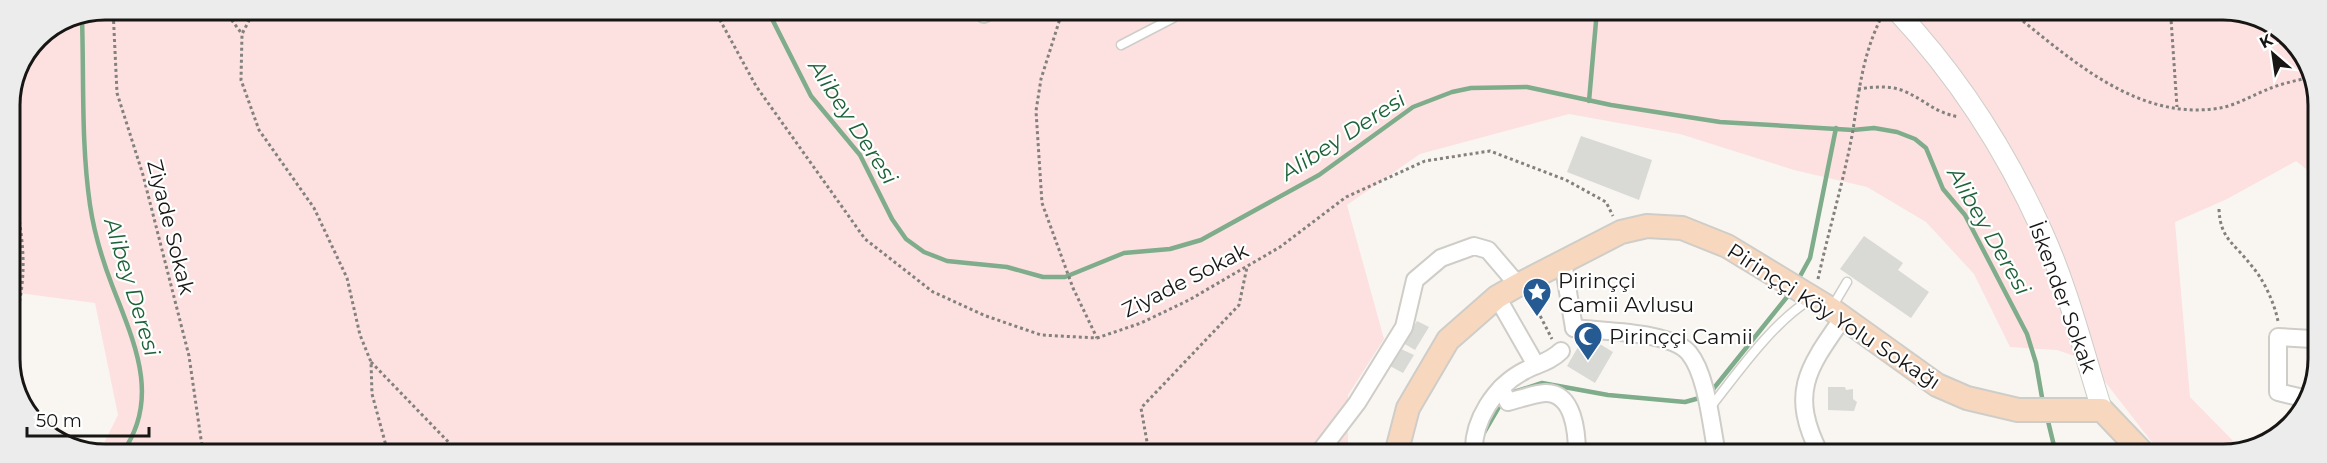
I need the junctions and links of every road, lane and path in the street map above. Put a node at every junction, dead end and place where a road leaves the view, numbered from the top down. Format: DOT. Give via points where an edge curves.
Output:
graph roads {
  1 [pos="113,19"];
  2 [pos="231,19"];
  3 [pos="250,19"];
  4 [pos="719,19"];
  5 [pos="1060,19"];
  6 [pos="1171,19"];
  7 [pos="1880,19"];
  8 [pos="1903,19"];
  9 [pos="2021,19"];
  10 [pos="2171,19"];
  11 [pos="242,34"];
  12 [pos="1121,45"];
  13 [pos="2304,79"];
  14 [pos="1858,89"];
  15 [pos="2177,108"];
  16 [pos="1982,122"];
  17 [pos="2219,209"];
  18 [pos="19,222"];
  19 [pos="1621,232"];
  20 [pos="1563,262"];
  21 [pos="1247,267"];
  22 [pos="1847,282"];
  23 [pos="1520,283"];
  24 [pos="1497,297"];
  25 [pos="1815,300"];
  26 [pos="19,309"];
  27 [pos="1097,338"];
  28 [pos="2278,338"];
  29 [pos="2308,339"];
  30 [pos="1565,342"];
  31 [pos="371,362"];
  32 [pos="1536,366"];
  33 [pos="1501,388"];
  34 [pos="2298,397"];
  35 [pos="1708,406"];
  36 [pos="2102,410"];
  37 [pos="1326,443"];
  38 [pos="1399,443"];
  39 [pos="1474,443"];
  40 [pos="1577,443"];
  41 [pos="1715,443"];
  42 [pos="1816,443"];
  43 [pos="2134,443"];
  44 [pos="202,444"];
  45 [pos="386,444"];
  46 [pos="450,444"];
  47 [pos="1147,444"];
  1 -- 44 [label="path, Ziyade Sokak" via="117,93 143,176 189,356"];
  2 -- 11 [label="path"];
  3 -- 11 [label="path"];
  4 -- 27 [label="path, Ziyade Sokak" via="756,86 865,239 933,292 986,316 1041,335"];
  5 -- 27 [label="path" via="1041,79 1036,111 1042,202 1073,288"];
  6 -- 12 [label="lane"];
  7 -- 14 [label="path" via="1870,39"];
  8 -- 16 [label="street, İskender Sokak"];
  9 -- 15 [label="path" via="2107,84 2139,99"];
  10 -- 15 [label="path"];
  11 -- 31 [label="path" via="242,80 259,130 314,208 337,254"];
  13 -- 15 [label="path" via="2220,108"];
  14 -- 16 [label="path" via="1883,86 1904,91 1940,114"];
  14 -- 25 [label="path"];
  16 -- 36 [label="street, İskender Sokak" via="2042,231 2067,296"];
  17 -- 28 [label="path" via="2223,234 2262,280 2278,319"];
  18 -- 26 [label="path" via="24,252"];
  19 -- 20 [label="main road, Pirinççi Köy Yolu Sokağı"];
  19 -- 21 [label="path, Ziyade Sokak" via="1606,202 1566,180 1490,151 1425,161 1346,196"];
  19 -- 25 [label="main road, Pirinççi Köy Yolu Sokağı" via="1647,226 1690,231 1727,246"];
  20 -- 23 [label="main road, Pirinççi Köy Yolu Sokağı"];
  20 -- 30 [label="street"];
  21 -- 27 [label="path, Ziyade Sokak" via="1141,323"];
  21 -- 47 [label="path" via="1239,304 1141,408"];
  22 -- 25 [label="lane"];
  23 -- 24 [label="main road, Pirinççi Köy Yolu Sokağı"];
  23 -- 30 [label="path" via="1552,340"];
  23 -- 37 [label="street" via="1488,250 1474,246 1441,258 1415,280 1404,327 1358,403"];
  24 -- 32 [label="street"];
  24 -- 38 [label="main road, Pirinççi Köy Yolu Sokağı" via="1448,340 1408,408"];
  25 -- 35 [label="lane" via="1791,314"];
  25 -- 36 [label="main road, Pirinççi Köy Yolu Sokağı" via="1936,385 1967,398 2018,410"];
  25 -- 42 [label="street" via="1816,357 1802,407"];
  28 -- 29 [label="street"];
  28 -- 34 [label="street" via="2278,392"];
  30 -- 32 [label="street" via="1550,360"];
  30 -- 35 [label="street" via="1657,337 1674,342 1688,351 1698,367"];
  31 -- 45 [label="path" via="372,394"];
  31 -- 46 [label="path"];
  32 -- 33 [label="street"];
  33 -- 39 [label="street" via="1474,432"];
  33 -- 40 [label="street" via="1508,402 1557,394 1565,401 1577,431"];
  35 -- 41 [label="street"];
  36 -- 43 [label="main road"];
}
